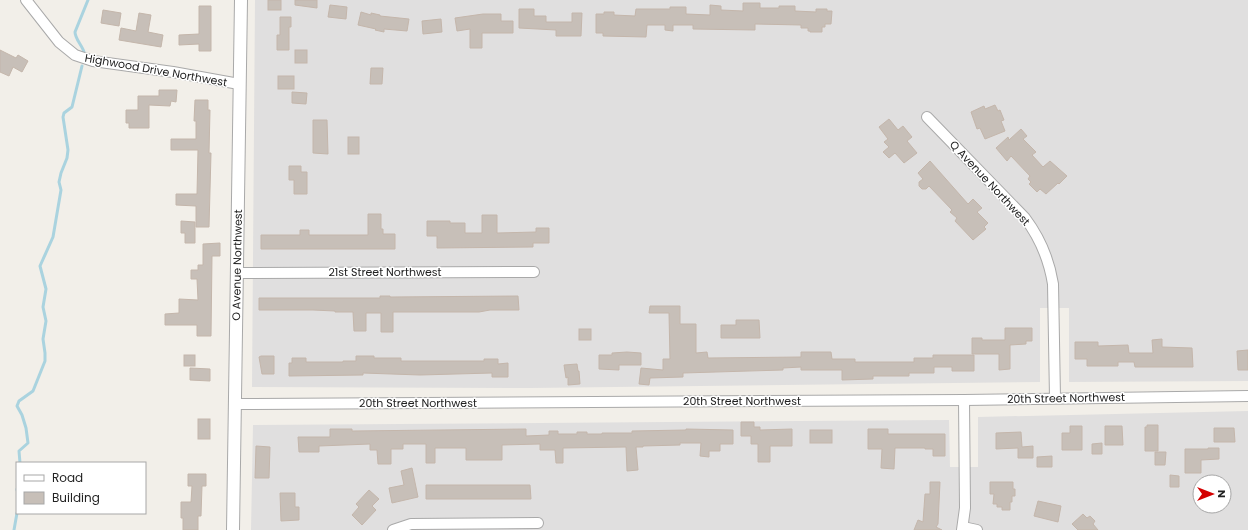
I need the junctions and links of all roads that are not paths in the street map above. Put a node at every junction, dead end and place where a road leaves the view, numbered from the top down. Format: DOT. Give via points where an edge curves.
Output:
graph roads {
  1 [pos="26,0"];
  2 [pos="241,0"];
  3 [pos="239,84"];
  4 [pos="927,117"];
  5 [pos="534,272"];
  6 [pos="236,273"];
  7 [pos="1248,396"];
  8 [pos="1055,398"];
  9 [pos="964,400"];
  10 [pos="235,404"];
  11 [pos="538,524"];
  12 [pos="962,529"];
  13 [pos="233,530"];
  14 [pos="393,530"];
  15 [pos="977,530"];
  1 -- 3 [label="street, Highwood Drive Northwest" via="59,42 75,55 93,61"];
  2 -- 3 [label="street, O Avenue Northwest"];
  3 -- 6 [label="street, O Avenue Northwest"];
  4 -- 8 [label="street, Q Avenue Northwest" via="1024,218 1042,244 1053,284"];
  5 -- 6 [label="street, 21st Street Northwest"];
  6 -- 10 [label="street, O Avenue Northwest"];
  7 -- 8 [label="street, 20th Street Northwest"];
  8 -- 9 [label="street, 20th Street Northwest"];
  9 -- 10 [label="street, 20th Street Northwest"];
  9 -- 12 [label="street" via="965,508"];
  10 -- 13 [label="street, O Avenue Northwest"];
  11 -- 14 [label="street" via="411,524"];
  12 -- 15 [label="street"];
}
